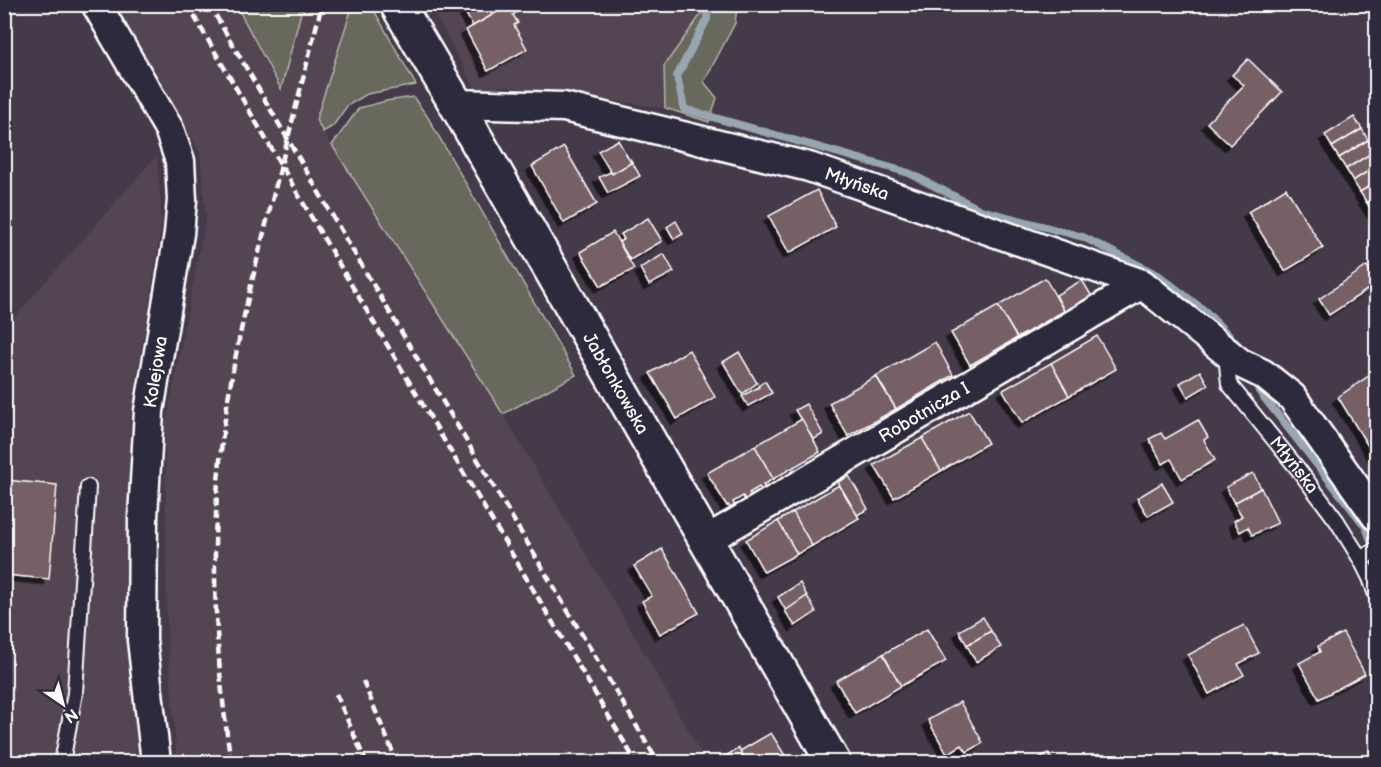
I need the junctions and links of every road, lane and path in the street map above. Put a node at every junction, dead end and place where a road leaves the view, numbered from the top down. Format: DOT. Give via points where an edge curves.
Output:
graph roads {
  1 [pos="96,4"];
  2 [pos="397,4"];
  3 [pos="456,104"];
  4 [pos="1142,284"];
  5 [pos="1243,363"];
  6 [pos="88,487"];
  7 [pos="1377,516"];
  8 [pos="705,541"];
  9 [pos="1368,555"];
  10 [pos="1377,595"];
  11 [pos="62,762"];
  12 [pos="156,762"];
  13 [pos="833,762"];
  1 -- 12 [label="street, Kolejowa" via="169,129 180,160 179,234 149,411 143,517 142,640"];
  2 -- 3 [label="main road, Jabłonkowska"];
  3 -- 4 [label="street, Młyńska" via="564,107 809,167"];
  3 -- 8 [label="main road, Jabłonkowska"];
  4 -- 5 [label="street, Młyńska"];
  4 -- 8 [label="street, Robotnicza I"];
  5 -- 7 [label="street, Młyńska" via="1292,397"];
  5 -- 9 [label="lane, Młyńska" via="1229,384"];
  6 -- 11 [label="lane" via="75,693"];
  8 -- 13 [label="main road, Jabłonkowska"];
  9 -- 10 [label="lane, Młyńska" via="1370,578"];
}
